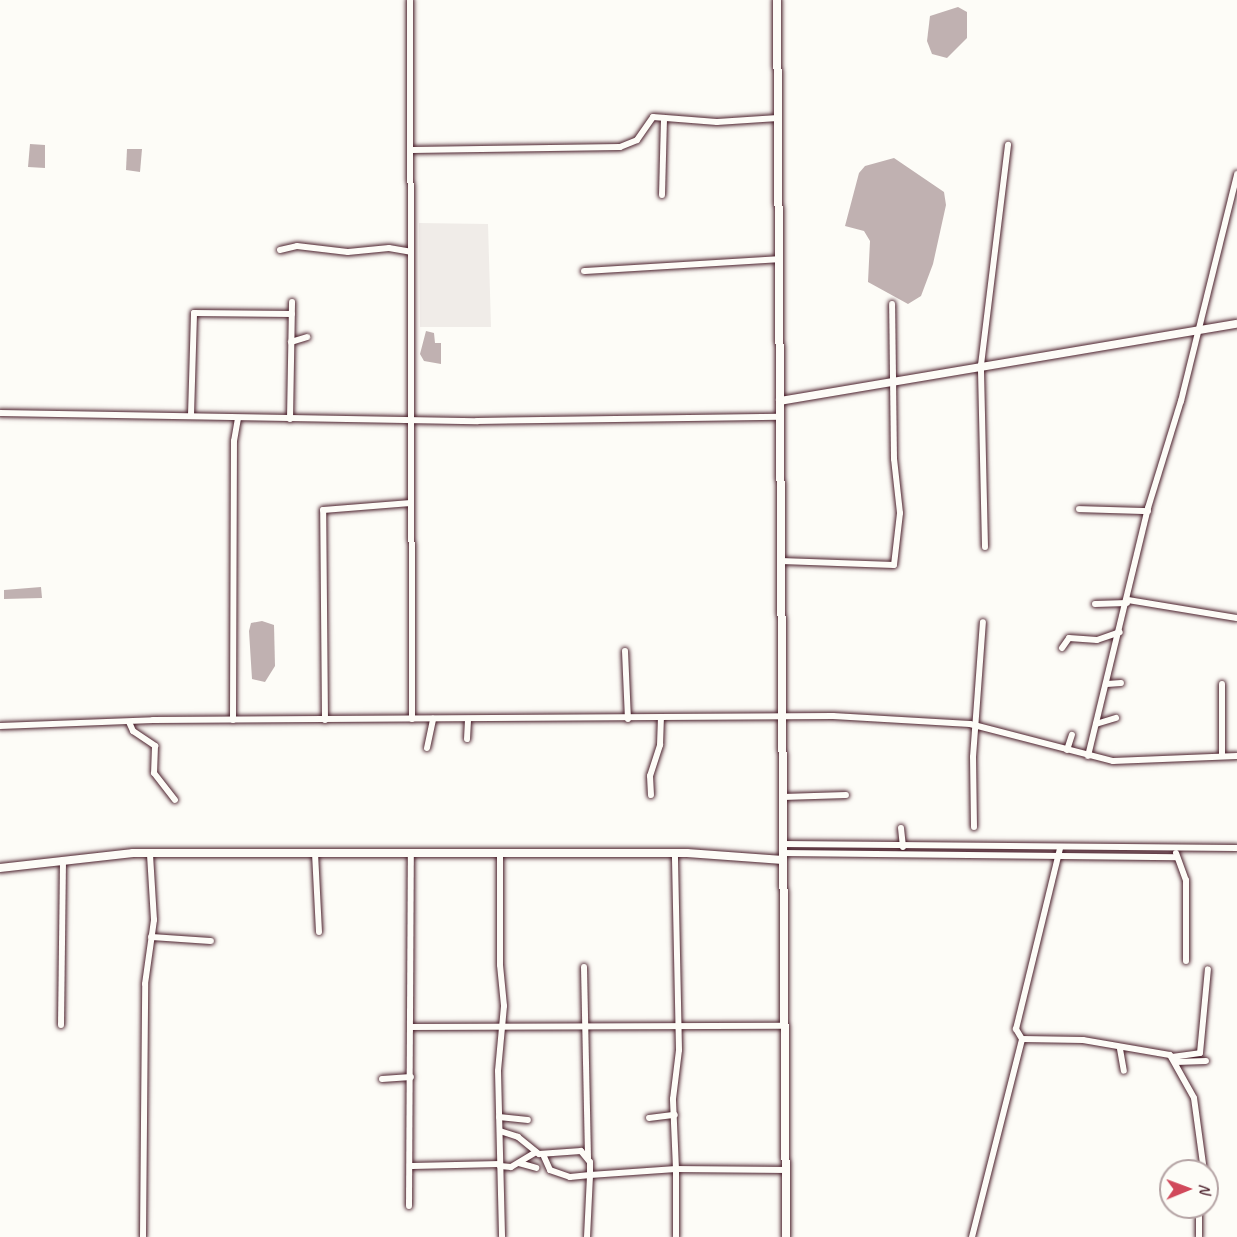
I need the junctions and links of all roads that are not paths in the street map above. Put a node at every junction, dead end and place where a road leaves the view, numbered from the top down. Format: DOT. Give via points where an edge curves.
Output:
graph roads {
  1 [pos="410,0"];
  2 [pos="777,0"];
  3 [pos="778,118"];
  4 [pos="664,120"];
  5 [pos="1008,145"];
  6 [pos="412,150"];
  7 [pos="1237,174"];
  8 [pos="662,195"];
  9 [pos="280,250"];
  10 [pos="411,252"];
  11 [pos="779,259"];
  12 [pos="584,271"];
  13 [pos="292,302"];
  14 [pos="892,304"];
  15 [pos="292,314"];
  16 [pos="1237,324"];
  17 [pos="1197,332"];
  18 [pos="307,337"];
  19 [pos="291,342"];
  20 [pos="981,364"];
  21 [pos="891,380"];
  22 [pos="780,401"];
  23 [pos="0,414"];
  24 [pos="191,415"];
  25 [pos="780,417"];
  26 [pos="238,418"];
  27 [pos="290,419"];
  28 [pos="411,419"];
  29 [pos="411,503"];
  30 [pos="1079,509"];
  31 [pos="1148,511"];
  32 [pos="985,548"];
  33 [pos="781,561"];
  34 [pos="1128,601"];
  35 [pos="1095,604"];
  36 [pos="1237,618"];
  37 [pos="983,622"];
  38 [pos="1120,632"];
  39 [pos="1062,648"];
  40 [pos="625,651"];
  41 [pos="1121,683"];
  42 [pos="1107,684"];
  43 [pos="1222,684"];
  44 [pos="783,718"];
  45 [pos="1116,718"];
  46 [pos="433,719"];
  47 [pos="468,719"];
  48 [pos="628,719"];
  49 [pos="662,719"];
  50 [pos="233,720"];
  51 [pos="325,720"];
  52 [pos="411,720"];
  53 [pos="129,722"];
  54 [pos="1096,724"];
  55 [pos="0,726"];
  56 [pos="977,727"];
  57 [pos="1072,735"];
  58 [pos="467,739"];
  59 [pos="427,748"];
  60 [pos="1068,750"];
  61 [pos="1088,756"];
  62 [pos="1222,756"];
  63 [pos="1237,756"];
  64 [pos="651,795"];
  65 [pos="846,795"];
  66 [pos="783,797"];
  67 [pos="176,800"];
  68 [pos="974,827"];
  69 [pos="901,828"];
  70 [pos="903,847"];
  71 [pos="1237,848"];
  72 [pos="783,852"];
  73 [pos="1060,852"];
  74 [pos="1176,852"];
  75 [pos="315,853"];
  76 [pos="675,853"];
  77 [pos="411,854"];
  78 [pos="150,855"];
  79 [pos="500,855"];
  80 [pos="63,860"];
  81 [pos="0,868"];
  82 [pos="319,932"];
  83 [pos="151,937"];
  84 [pos="211,941"];
  85 [pos="1186,961"];
  86 [pos="584,967"];
  87 [pos="1208,969"];
  88 [pos="61,1024"];
  89 [pos="586,1026"];
  90 [pos="784,1026"];
  91 [pos="411,1027"];
  92 [pos="500,1028"];
  93 [pos="678,1029"];
  94 [pos="1022,1039"];
  95 [pos="1120,1048"];
  96 [pos="1174,1060"];
  97 [pos="1206,1061"];
  98 [pos="1124,1071"];
  99 [pos="411,1077"];
  100 [pos="382,1079"];
  101 [pos="675,1115"];
  102 [pos="499,1117"];
  103 [pos="649,1118"];
  104 [pos="528,1120"];
  105 [pos="500,1131"];
  106 [pos="539,1153"];
  107 [pos="588,1158"];
  108 [pos="1202,1159"];
  109 [pos="519,1163"];
  110 [pos="500,1165"];
  111 [pos="412,1166"];
  112 [pos="536,1168"];
  113 [pos="676,1169"];
  114 [pos="785,1170"];
  115 [pos="590,1174"];
  116 [pos="409,1206"];
  117 [pos="1199,1219"];
  118 [pos="143,1237"];
  119 [pos="502,1237"];
  120 [pos="587,1237"];
  121 [pos="676,1237"];
  122 [pos="786,1237"];
  123 [pos="972,1237"];
  124 [pos="1199,1237"];
  1 -- 6 [label="street"];
  2 -- 3 [label="street"];
  3 -- 4 [label="street"];
  3 -- 11 [label="street"];
  4 -- 6 [label="street" via="650,119 637,140 620,147"];
  4 -- 8 [label="street"];
  5 -- 20 [label="street"];
  6 -- 10 [label="street"];
  7 -- 17 [label="street"];
  9 -- 10 [label="street" via="297,246 348,252 389,248"];
  10 -- 28 [label="street"];
  11 -- 12 [label="street"];
  11 -- 22 [label="street"];
  13 -- 15 [label="street"];
  14 -- 21 [label="street"];
  15 -- 19 [label="street"];
  15 -- 24 [label="street" via="194,313"];
  16 -- 17 [label="street"];
  17 -- 20 [label="street"];
  17 -- 31 [label="street"];
  18 -- 19 [label="street"];
  19 -- 27 [label="street"];
  20 -- 21 [label="street"];
  20 -- 32 [label="street"];
  21 -- 22 [label="street"];
  21 -- 33 [label="street" via="900,502 894,565"];
  22 -- 25 [label="street"];
  23 -- 24 [label="street"];
  24 -- 26 [label="street"];
  25 -- 28 [label="street"];
  25 -- 33 [label="street"];
  26 -- 27 [label="street"];
  26 -- 50 [label="street" via="234,441"];
  27 -- 28 [label="street"];
  28 -- 29 [label="street"];
  29 -- 51 [label="street" via="323,510"];
  29 -- 52 [label="street"];
  30 -- 31 [label="street"];
  31 -- 34 [label="street"];
  33 -- 44 [label="street"];
  34 -- 35 [label="street"];
  34 -- 36 [label="street"];
  34 -- 38 [label="street"];
  37 -- 56 [label="street"];
  38 -- 39 [label="street" via="1097,640 1069,638"];
  38 -- 42 [label="street"];
  40 -- 48 [label="street"];
  41 -- 42 [label="street"];
  42 -- 54 [label="street"];
  43 -- 62 [label="street"];
  44 -- 49 [label="street"];
  44 -- 56 [label="street" via="833,716 958,722"];
  44 -- 66 [label="street"];
  45 -- 54 [label="street"];
  46 -- 47 [label="street"];
  46 -- 52 [label="street"];
  46 -- 59 [label="street"];
  47 -- 48 [label="street"];
  47 -- 58 [label="street"];
  48 -- 49 [label="street"];
  49 -- 64 [label="street" via="660,745 650,776"];
  50 -- 51 [label="street"];
  50 -- 53 [label="street"];
  51 -- 52 [label="street"];
  53 -- 55 [label="street"];
  53 -- 67 [label="street" via="133,731 155,746 154,773"];
  54 -- 61 [label="street"];
  56 -- 60 [label="street"];
  56 -- 68 [label="street"];
  57 -- 60 [label="street"];
  60 -- 61 [label="street"];
  61 -- 62 [label="street" via="1122,762"];
  62 -- 63 [label="street"];
  65 -- 66 [label="street"];
  66 -- 72 [label="street"];
  69 -- 70 [label="street"];
  70 -- 72 [label="street"];
  70 -- 73 [label="street"];
  71 -- 74 [label="street"];
  72 -- 73 [label="street"];
  72 -- 76 [label="street"];
  72 -- 90 [label="street"];
  73 -- 74 [label="street"];
  73 -- 94 [label="street" via="1016,1029"];
  74 -- 85 [label="street" via="1186,880"];
  75 -- 77 [label="street"];
  75 -- 78 [label="street"];
  75 -- 82 [label="street"];
  76 -- 79 [label="street"];
  76 -- 93 [label="street"];
  77 -- 79 [label="street"];
  77 -- 91 [label="street"];
  78 -- 80 [label="street"];
  78 -- 83 [label="street" via="154,909"];
  79 -- 92 [label="street" via="504,1006"];
  80 -- 81 [label="street"];
  80 -- 88 [label="street"];
  83 -- 84 [label="street"];
  83 -- 118 [label="street" via="145,984"];
  86 -- 89 [label="street"];
  87 -- 96 [label="street" via="1200,1053"];
  89 -- 92 [label="street"];
  89 -- 93 [label="street"];
  89 -- 107 [label="street"];
  90 -- 93 [label="street"];
  90 -- 114 [label="street"];
  91 -- 92 [label="street"];
  91 -- 99 [label="street"];
  92 -- 102 [label="street"];
  93 -- 101 [label="street"];
  94 -- 95 [label="street" via="1083,1040"];
  94 -- 123 [label="street"];
  95 -- 96 [label="street"];
  95 -- 98 [label="street"];
  96 -- 97 [label="street"];
  96 -- 108 [label="street" via="1194,1098"];
  99 -- 100 [label="street"];
  99 -- 111 [label="street"];
  101 -- 103 [label="street"];
  101 -- 113 [label="street"];
  102 -- 104 [label="street"];
  102 -- 105 [label="street"];
  105 -- 106 [label="street" via="518,1137"];
  105 -- 110 [label="street"];
  106 -- 107 [label="street" via="581,1151"];
  106 -- 109 [label="street"];
  106 -- 115 [label="street" via="550,1170 570,1177"];
  107 -- 115 [label="street"];
  109 -- 110 [label="street"];
  109 -- 112 [label="street"];
  110 -- 111 [label="street"];
  110 -- 119 [label="street"];
  111 -- 116 [label="street"];
  113 -- 114 [label="street"];
  113 -- 115 [label="street"];
  113 -- 121 [label="street"];
  114 -- 122 [label="street"];
  115 -- 120 [label="street"];
  117 -- 124 [label="street"];
}
